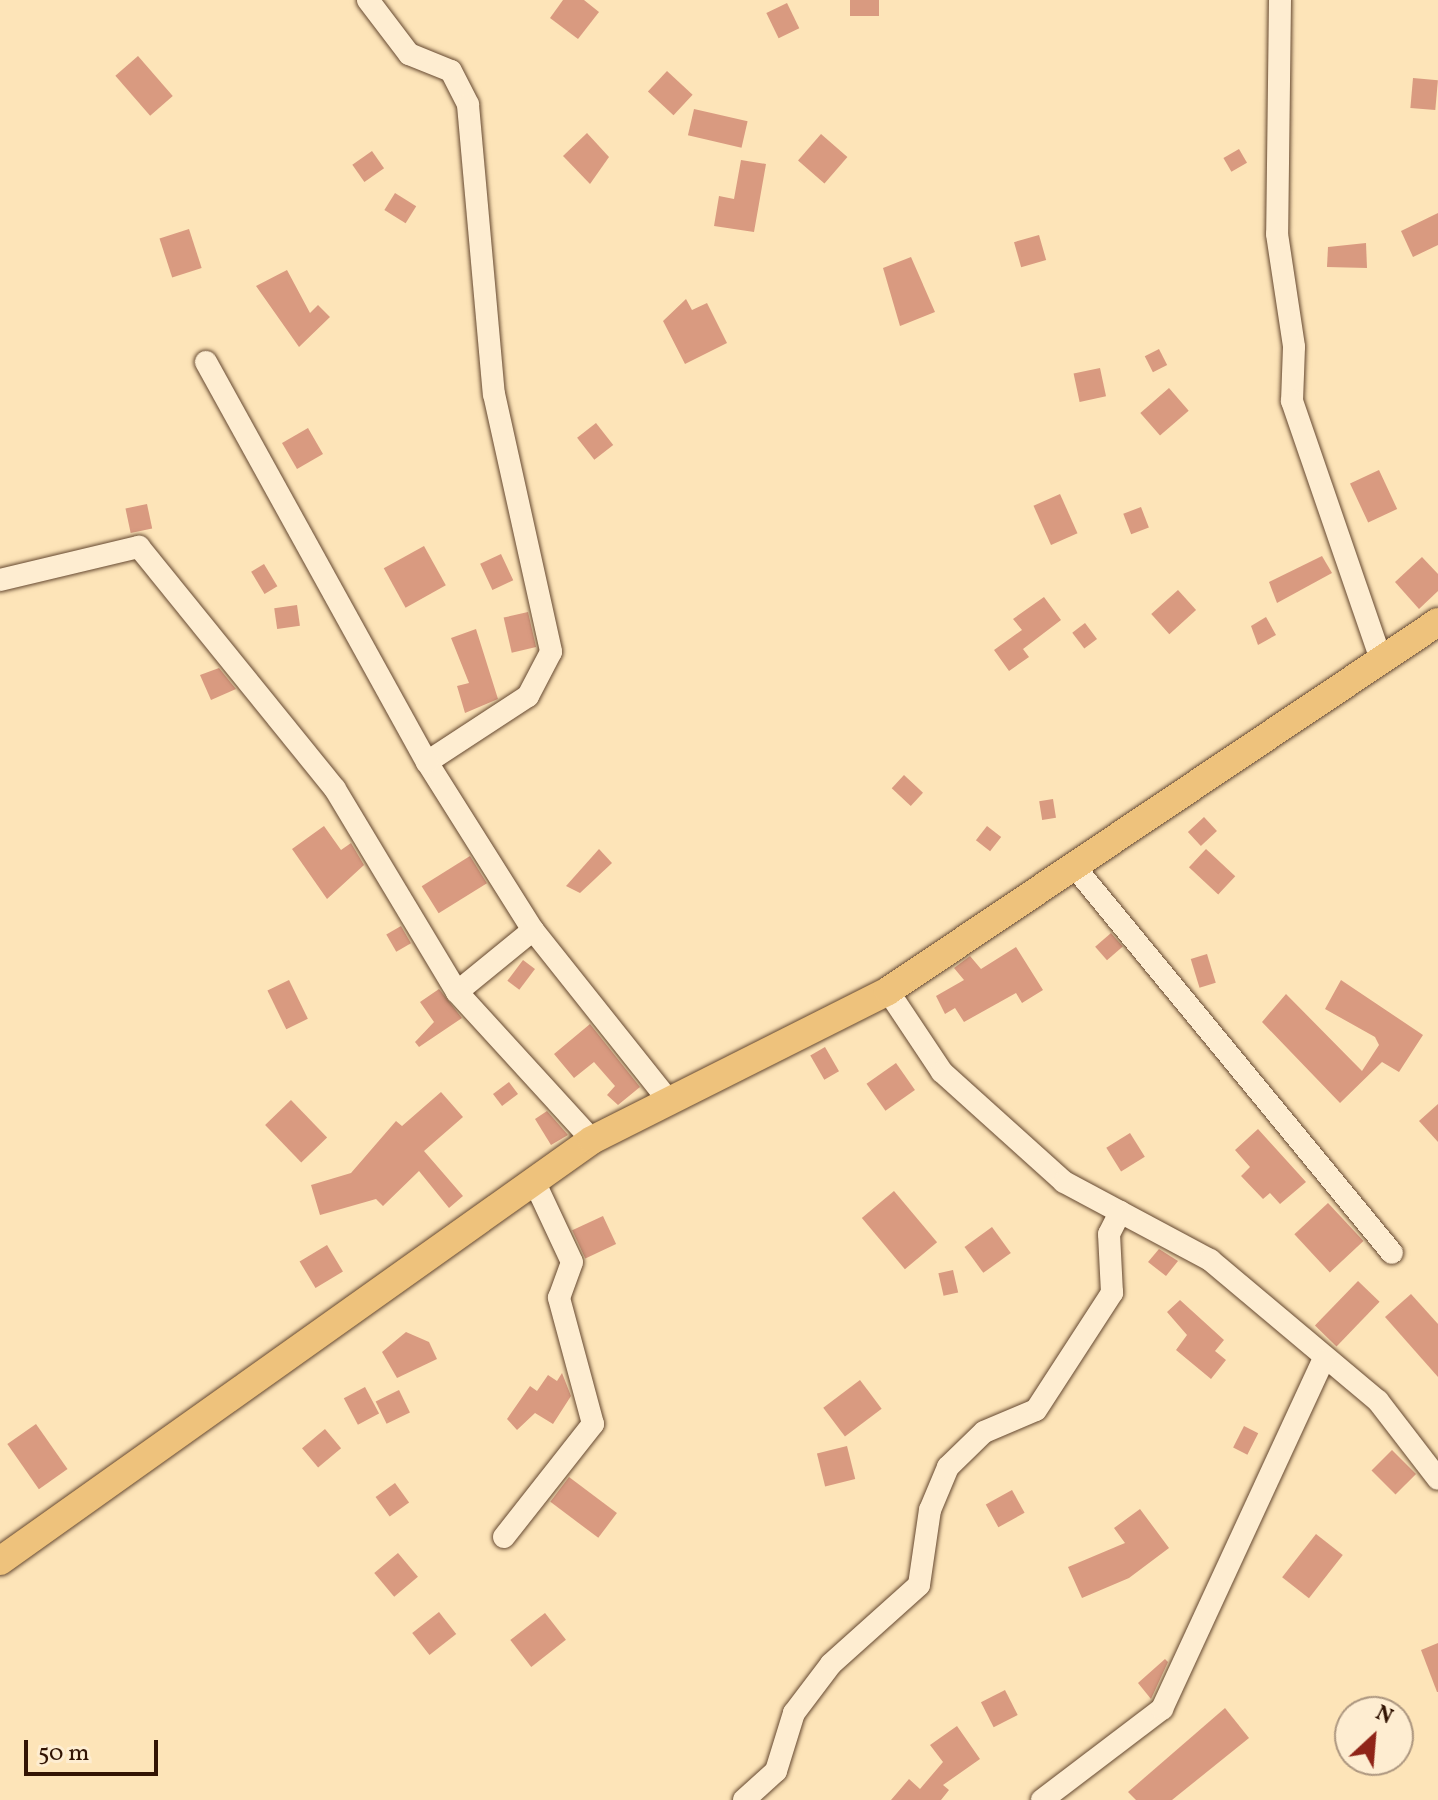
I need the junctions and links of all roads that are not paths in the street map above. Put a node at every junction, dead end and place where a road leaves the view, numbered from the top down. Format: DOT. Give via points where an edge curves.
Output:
graph roads {
  1 [pos="368,0"];
  2 [pos="1280,0"];
  3 [pos="206,362"];
  4 [pos="0,580"];
  5 [pos="1438,622"];
  6 [pos="1380,657"];
  7 [pos="427,762"];
  8 [pos="1073,865"];
  9 [pos="533,930"];
  10 [pos="888,991"];
  11 [pos="457,992"];
  12 [pos="669,1101"];
  13 [pos="592,1140"];
  14 [pos="534,1181"];
  15 [pos="1120,1212"];
  16 [pos="1392,1253"];
  17 [pos="1323,1360"];
  18 [pos="1438,1479"];
  19 [pos="504,1537"];
  20 [pos="0,1561"];
  21 [pos="744,1800"];
  22 [pos="1042,1800"];
  1 -- 7 [label="street" via="409,54 451,71 468,105 494,394 551,652 528,696"];
  2 -- 6 [label="street" via="1277,234 1294,347 1292,401"];
  3 -- 7 [label="street"];
  4 -- 11 [label="street" via="139,547 335,789"];
  5 -- 6 [label="main road"];
  6 -- 8 [label="main road"];
  7 -- 9 [label="street"];
  8 -- 10 [label="main road"];
  8 -- 16 [label="street"];
  9 -- 11 [label="street"];
  9 -- 12 [label="street"];
  10 -- 12 [label="main road"];
  10 -- 15 [label="street" via="942,1072 1064,1182"];
  11 -- 13 [label="street"];
  12 -- 13 [label="main road"];
  13 -- 14 [label="main road"];
  14 -- 19 [label="street" via="572,1262 559,1298 593,1424"];
  14 -- 20 [label="main road"];
  15 -- 17 [label="street" via="1210,1260"];
  15 -- 21 [label="street" via="1109,1234 1112,1293 1036,1410 984,1432 948,1467 930,1510 919,1585 831,1664 794,1713 776,1771"];
  17 -- 18 [label="street" via="1378,1401"];
  17 -- 22 [label="street" via="1162,1709"];
}
